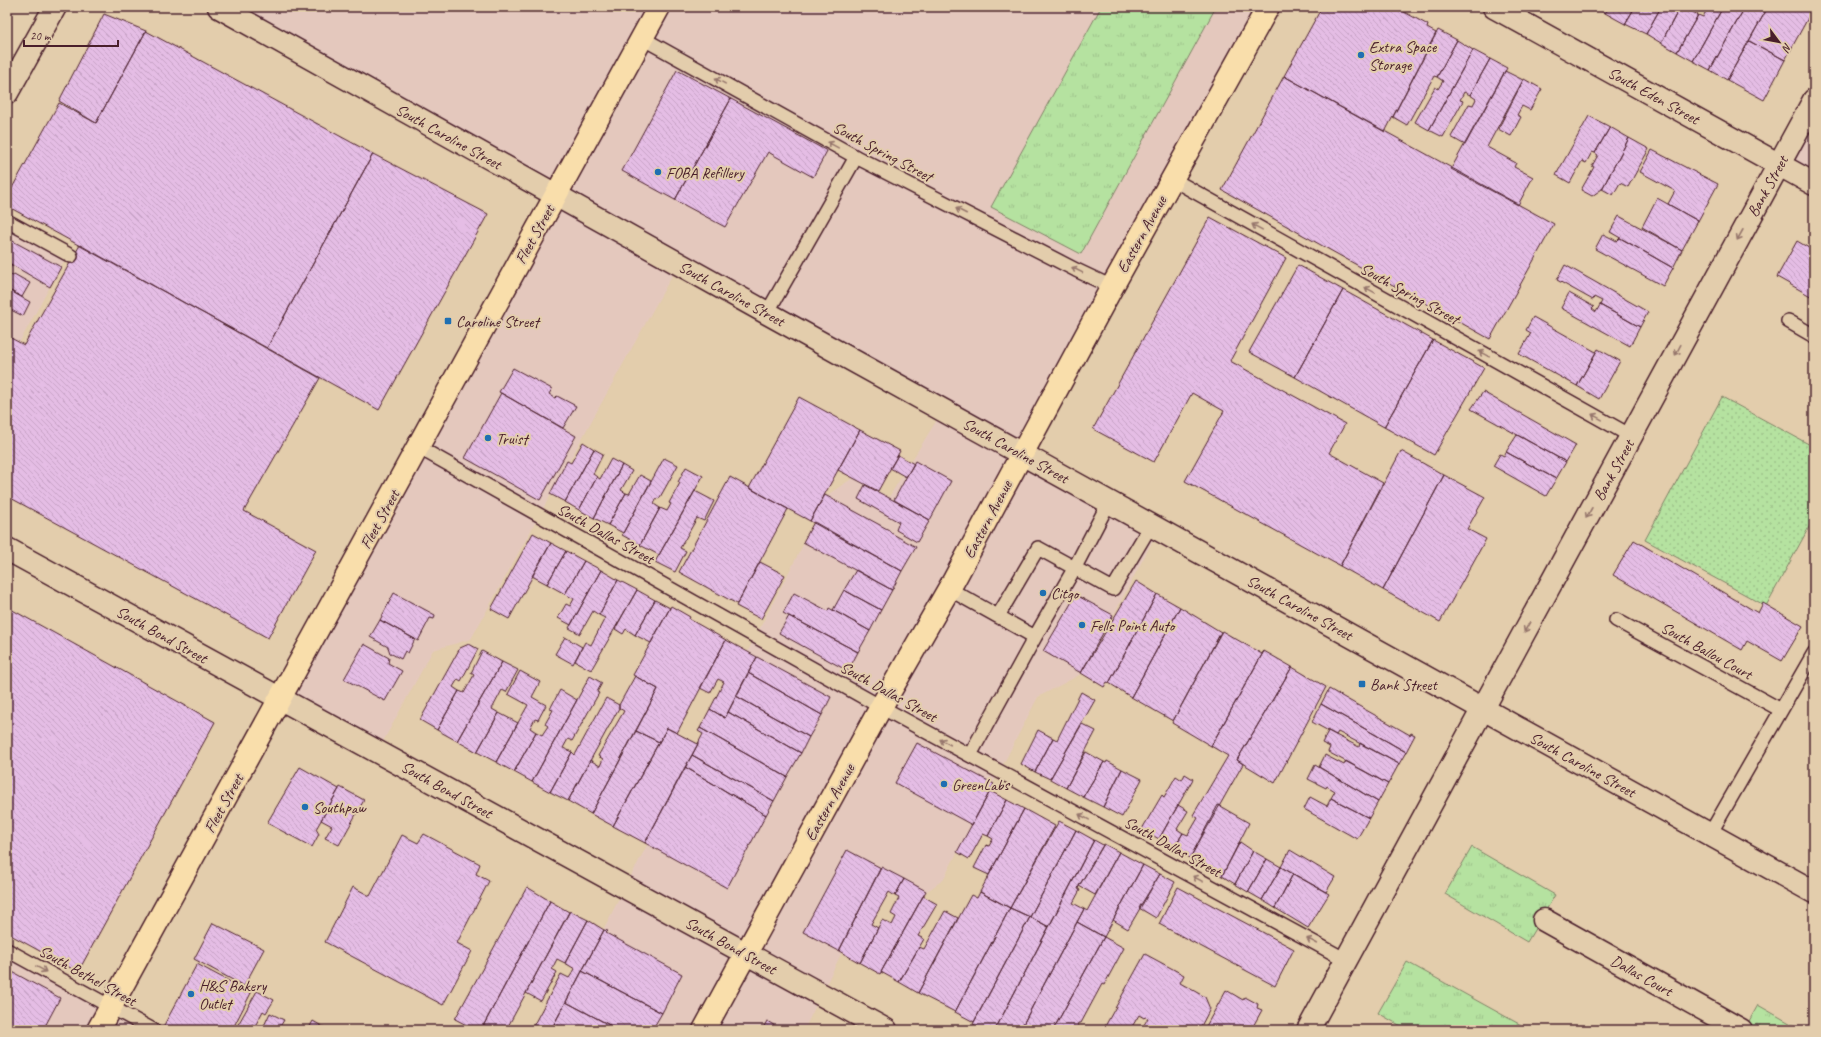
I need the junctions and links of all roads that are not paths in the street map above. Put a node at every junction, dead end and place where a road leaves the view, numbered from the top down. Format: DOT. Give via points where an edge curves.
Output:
graph roads {
  1 [pos="55,7"];
  2 [pos="219,7"];
  3 [pos="659,7"];
  4 [pos="1268,7"];
  5 [pos="1494,7"];
  6 [pos="642,38"];
  7 [pos="7,93"];
  8 [pos="1814,100"];
  9 [pos="856,157"];
  10 [pos="1779,164"];
  11 [pos="1172,179"];
  12 [pos="1814,184"];
  13 [pos="556,195"];
  14 [pos="7,221"];
  15 [pos="71,256"];
  16 [pos="1112,287"];
  17 [pos="767,313"];
  18 [pos="1788,321"];
  19 [pos="1814,336"];
  20 [pos="1631,436"];
  21 [pos="418,447"];
  22 [pos="1022,453"];
  23 [pos="1109,502"];
  24 [pos="1151,525"];
  25 [pos="7,549"];
  26 [pos="1074,569"];
  27 [pos="949,589"];
  28 [pos="998,616"];
  29 [pos="1616,620"];
  30 [pos="1035,636"];
  31 [pos="1814,653"];
  32 [pos="280,698"];
  33 [pos="881,707"];
  34 [pos="1484,708"];
  35 [pos="1781,710"];
  36 [pos="970,755"];
  37 [pos="1710,834"];
  38 [pos="1814,892"];
  39 [pos="1544,920"];
  40 [pos="7,950"];
  41 [pos="745,954"];
  42 [pos="1346,960"];
  43 [pos="111,1007"];
  44 [pos="98,1030"];
  45 [pos="153,1030"];
  46 [pos="704,1030"];
  47 [pos="886,1030"];
  48 [pos="1308,1030"];
  49 [pos="1741,1030"];
  1 -- 7 [label="street"];
  2 -- 13 [label="street, South Caroline Street"];
  3 -- 6 [label="main road, Fleet Street"];
  4 -- 11 [label="main road, Eastern Avenue"];
  5 -- 10 [label="street, South Eden Street"];
  9 -- 6 [label="lane, South Spring Street, one-way"];
  6 -- 13 [label="main road, Fleet Street"];
  8 -- 10 [label="street, Bank Street"];
  16 -- 9 [label="lane, South Spring Street, one-way"];
  9 -- 17 [label="lane"];
  10 -- 12 [label="street, South Eden Street"];
  10 -- 20 [label="street, Bank Street, one-way"];
  11 -- 16 [label="main road, Eastern Avenue"];
  20 -- 11 [label="lane, South Spring Street, one-way"];
  13 -- 17 [label="street, South Caroline Street"];
  13 -- 21 [label="main road, Fleet Street"];
  14 -- 15 [label="lane"];
  16 -- 22 [label="main road, Eastern Avenue"];
  17 -- 22 [label="street, South Caroline Street"];
  18 -- 19 [label="lane"];
  20 -- 34 [label="street, Bank Street, one-way"];
  21 -- 32 [label="main road, Fleet Street"];
  21 -- 33 [label="lane, South Dallas Street"];
  22 -- 23 [label="street, South Caroline Street"];
  22 -- 27 [label="main road, Eastern Avenue"];
  23 -- 24 [label="street, South Caroline Street"];
  23 -- 26 [label="lane"];
  24 -- 26 [label="lane" via="1113,589"];
  24 -- 34 [label="street, South Caroline Street"];
  25 -- 32 [label="street, South Bond Street"];
  26 -- 28 [label="lane" via="1038,548"];
  26 -- 30 [label="lane"];
  27 -- 28 [label="lane"];
  27 -- 33 [label="main road, Eastern Avenue"];
  28 -- 30 [label="lane"];
  29 -- 35 [label="lane, South Ballou Court"];
  30 -- 36 [label="lane"];
  31 -- 35 [label="lane"];
  32 -- 41 [label="street, South Bond Street"];
  32 -- 43 [label="main road, Fleet Street"];
  36 -- 33 [label="lane, South Dallas Street, one-way"];
  33 -- 41 [label="main road, Eastern Avenue"];
  34 -- 37 [label="street, South Caroline Street"];
  34 -- 42 [label="street, Bank Street"];
  35 -- 37 [label="lane"];
  42 -- 36 [label="lane, South Dallas Street, one-way"];
  37 -- 38 [label="street, South Caroline Street"];
  39 -- 49 [label="street, Dallas Court"];
  40 -- 43 [label="lane, South Bethel Street, one-way"];
  41 -- 46 [label="main road, Eastern Avenue"];
  41 -- 47 [label="street, South Bond Street"];
  42 -- 48 [label="street, Bank Street"];
  43 -- 44 [label="main road, Fleet Street"];
  43 -- 45 [label="lane, South Bethel Street"];
}
